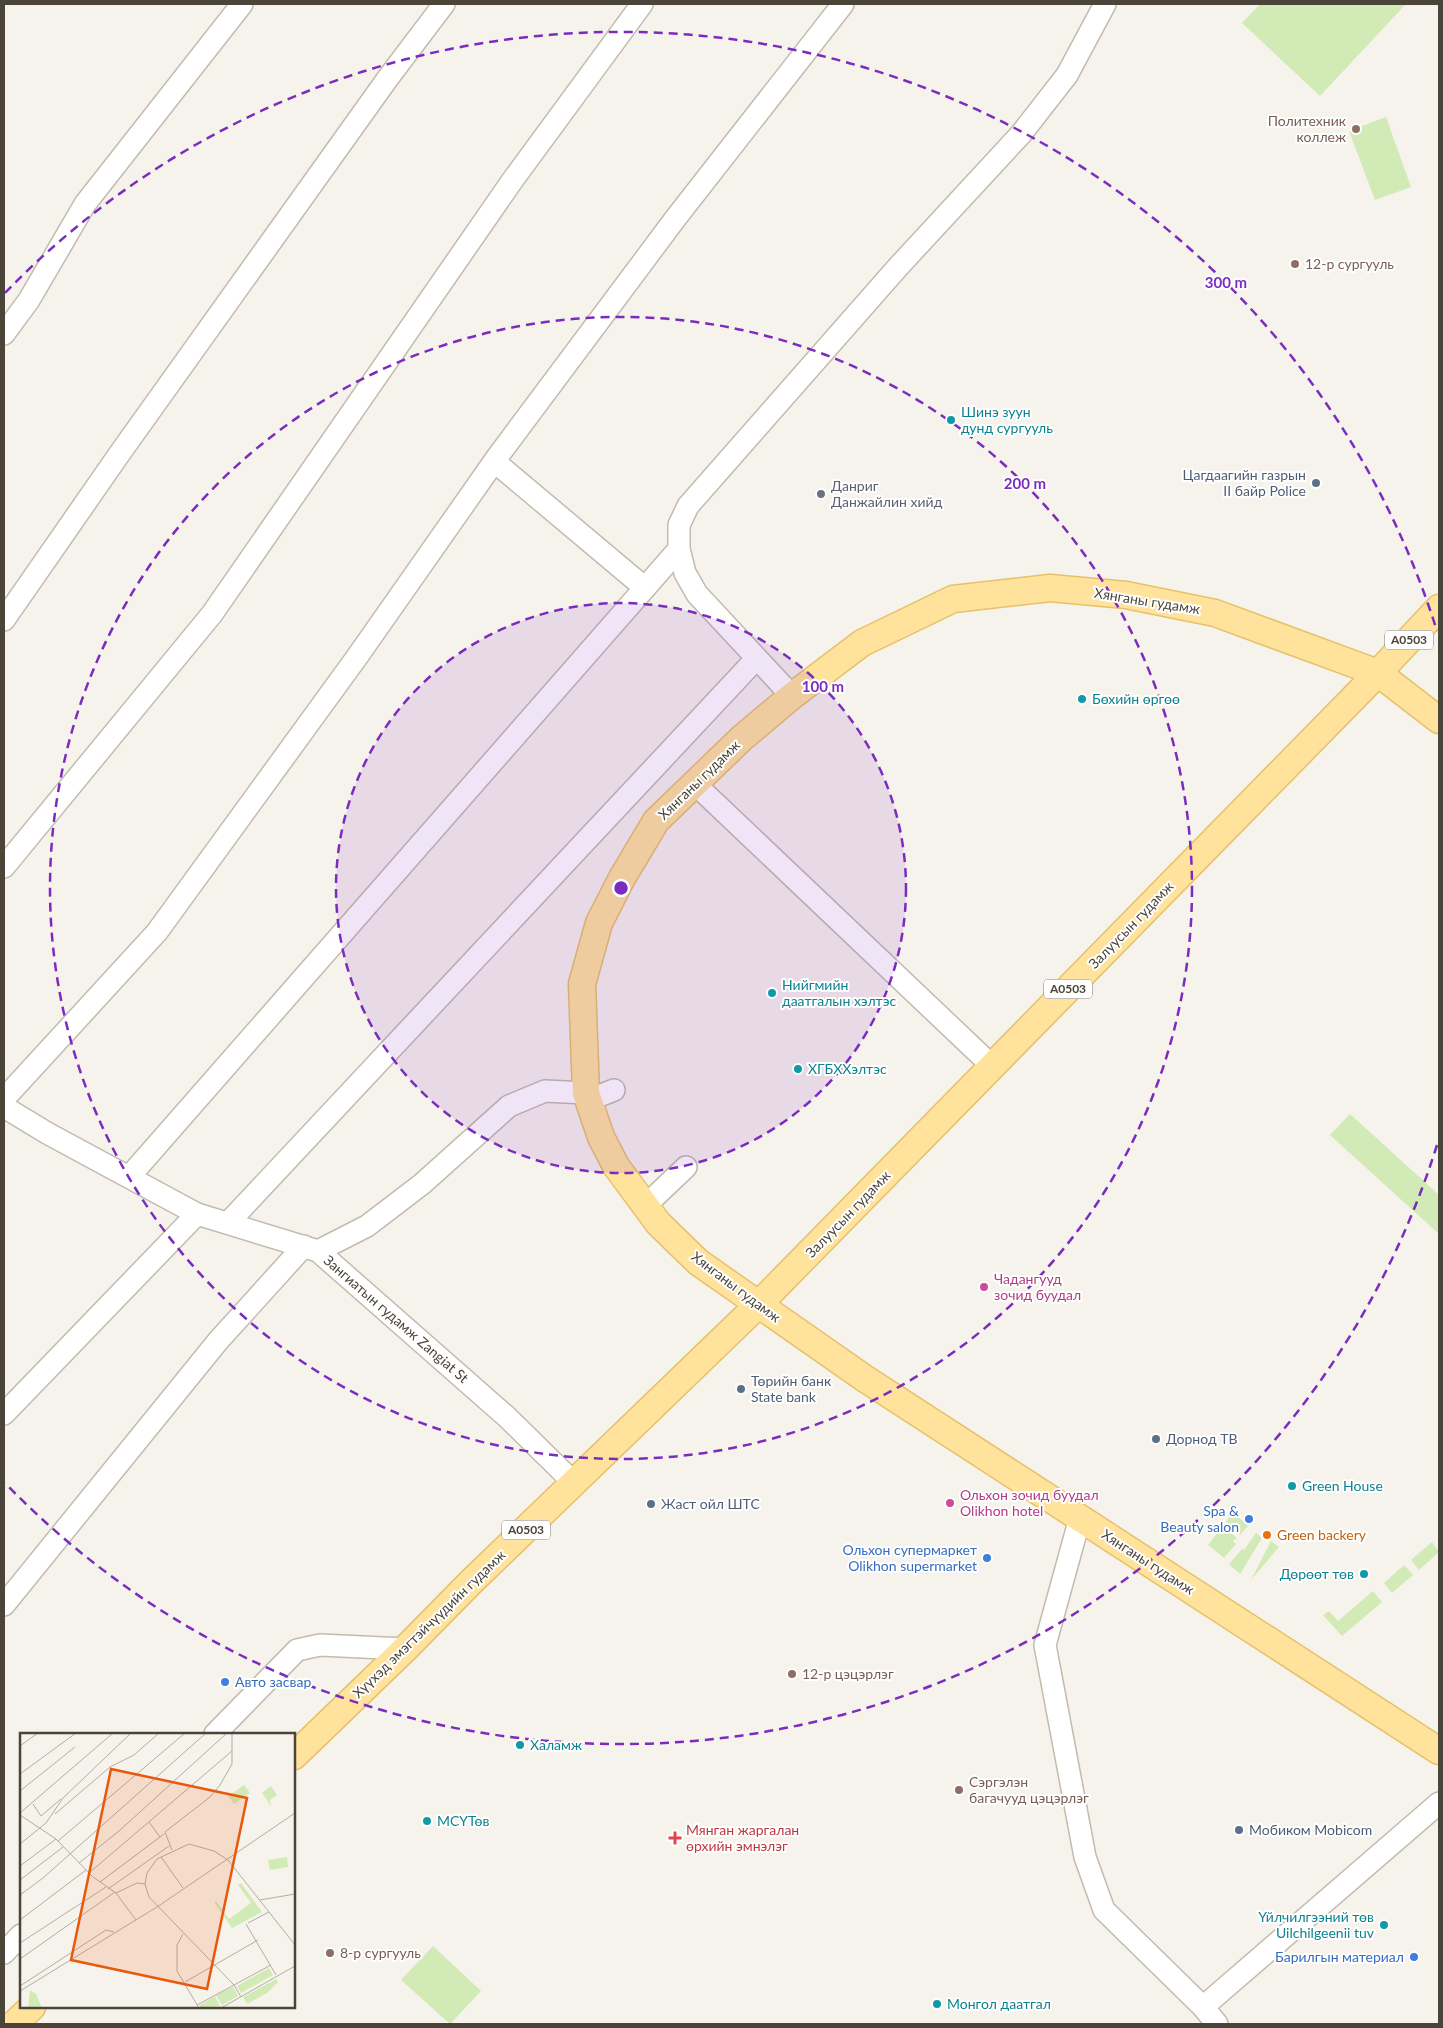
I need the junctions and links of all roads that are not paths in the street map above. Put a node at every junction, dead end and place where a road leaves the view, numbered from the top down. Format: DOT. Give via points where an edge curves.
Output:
graph roads {
  1 [pos="242,4"];
  2 [pos="444,4"];
  3 [pos="642,4"];
  4 [pos="843,4"];
  5 [pos="1104,4"];
  6 [pos="4,334"];
  7 [pos="495,462"];
  8 [pos="679,549"];
  9 [pos="645,588"];
  10 [pos="1439,608"];
  11 [pos="4,620"];
  12 [pos="756,658"];
  13 [pos="1378,673"];
  14 [pos="792,696"];
  15 [pos="1439,720"];
  16 [pos="695,784"];
  17 [pos="4,867"];
  18 [pos="992,1066"];
  19 [pos="614,1090"];
  20 [pos="588,1096"];
  21 [pos="4,1099"];
  22 [pos="4,1107"];
  23 [pos="686,1167"];
  24 [pos="129,1177"];
  25 [pos="645,1206"];
  26 [pos="197,1214"];
  27 [pos="228,1223"];
  28 [pos="317,1252"];
  29 [pos="758,1305"];
  30 [pos="4,1414"];
  31 [pos="574,1483"];
  32 [pos="1080,1518"];
  33 [pos="4,1605"];
  34 [pos="405,1649"];
  35 [pos="216,1733"];
  36 [pos="1439,1751"];
  37 [pos="295,1755"];
  38 [pos="1439,1803"];
  39 [pos="20,1936"];
  40 [pos="4,1953"];
  41 [pos="1203,2007"];
  42 [pos="31,2008"];
  43 [pos="14,2024"];
  44 [pos="1217,2024"];
  1 -- 6 [label="street" via="85,204 29,300"];
  2 -- 11 [label="street" via="370,102"];
  3 -- 17 [label="street" via="512,181 212,614"];
  4 -- 7 [label="street" via="675,219"];
  5 -- 8 [label="street" via="1067,75 1021,134 898,266 688,506 679,525"];
  7 -- 9 [label="street"];
  7 -- 21 [label="street" via="157,932"];
  8 -- 9 [label="street"];
  8 -- 12 [label="street" via="685,573 697,594"];
  9 -- 24 [label="street"];
  10 -- 13 [label="main road, A0503"];
  12 -- 14 [label="street"];
  12 -- 27 [label="street"];
  13 -- 14 [label="main road, Хянганы гудамж" via="1215,613 1126,595 1050,588 953,599 862,643"];
  13 -- 15 [label="main road, Хянганы гудамж"];
  13 -- 18 [label="main road, Залуусын гудамж / A0503"];
  14 -- 16 [label="main road, Хянганы гудамж"];
  16 -- 18 [label="street"];
  16 -- 20 [label="main road, Хянганы гудамж" via="656,821 599,923 582,984"];
  18 -- 29 [label="main road, Залуусын гудамж / A0503"];
  19 -- 20 [label="street"];
  20 -- 25 [label="main road, Хянганы гудамж" via="610,1155"];
  20 -- 28 [label="street" via="545,1091 509,1106 422,1184 367,1226"];
  22 -- 24 [label="street, Зангиатын гудамж Zangiat St"];
  23 -- 25 [label="street"];
  24 -- 26 [label="street, Зангиатын гудамж Zangiat St"];
  25 -- 29 [label="main road, Хянганы гудамж" via="698,1262"];
  26 -- 27 [label="street, Зангиатын гудамж Zangiat St"];
  26 -- 30 [label="street"];
  27 -- 28 [label="street, Зангиатын гудамж Zangiat St"];
  28 -- 31 [label="street, Зангиатын гудамж Zangiat St" via="507,1417"];
  28 -- 33 [label="street" via="218,1341"];
  29 -- 31 [label="main road, Хүүхэд эмэгтэйчүүдийн гудамж / A0503"];
  29 -- 32 [label="main road, Хянганы гудамж"];
  31 -- 34 [label="main road, Хүүхэд эмэгтэйчүүдийн гудамж / A0503"];
  32 -- 36 [label="main road, Хянганы гудамж"];
  32 -- 41 [label="street" via="1045,1645 1085,1857 1104,1910"];
  34 -- 35 [label="street" via="320,1645 297,1650"];
  34 -- 37 [label="main road, Хүүхэд эмэгтэйчүүдийн гудамж / A0503"];
  38 -- 41 [label="street"];
  39 -- 40 [label="street"];
  41 -- 44 [label="street"];
  42 -- 43 [label="main road"];
}
